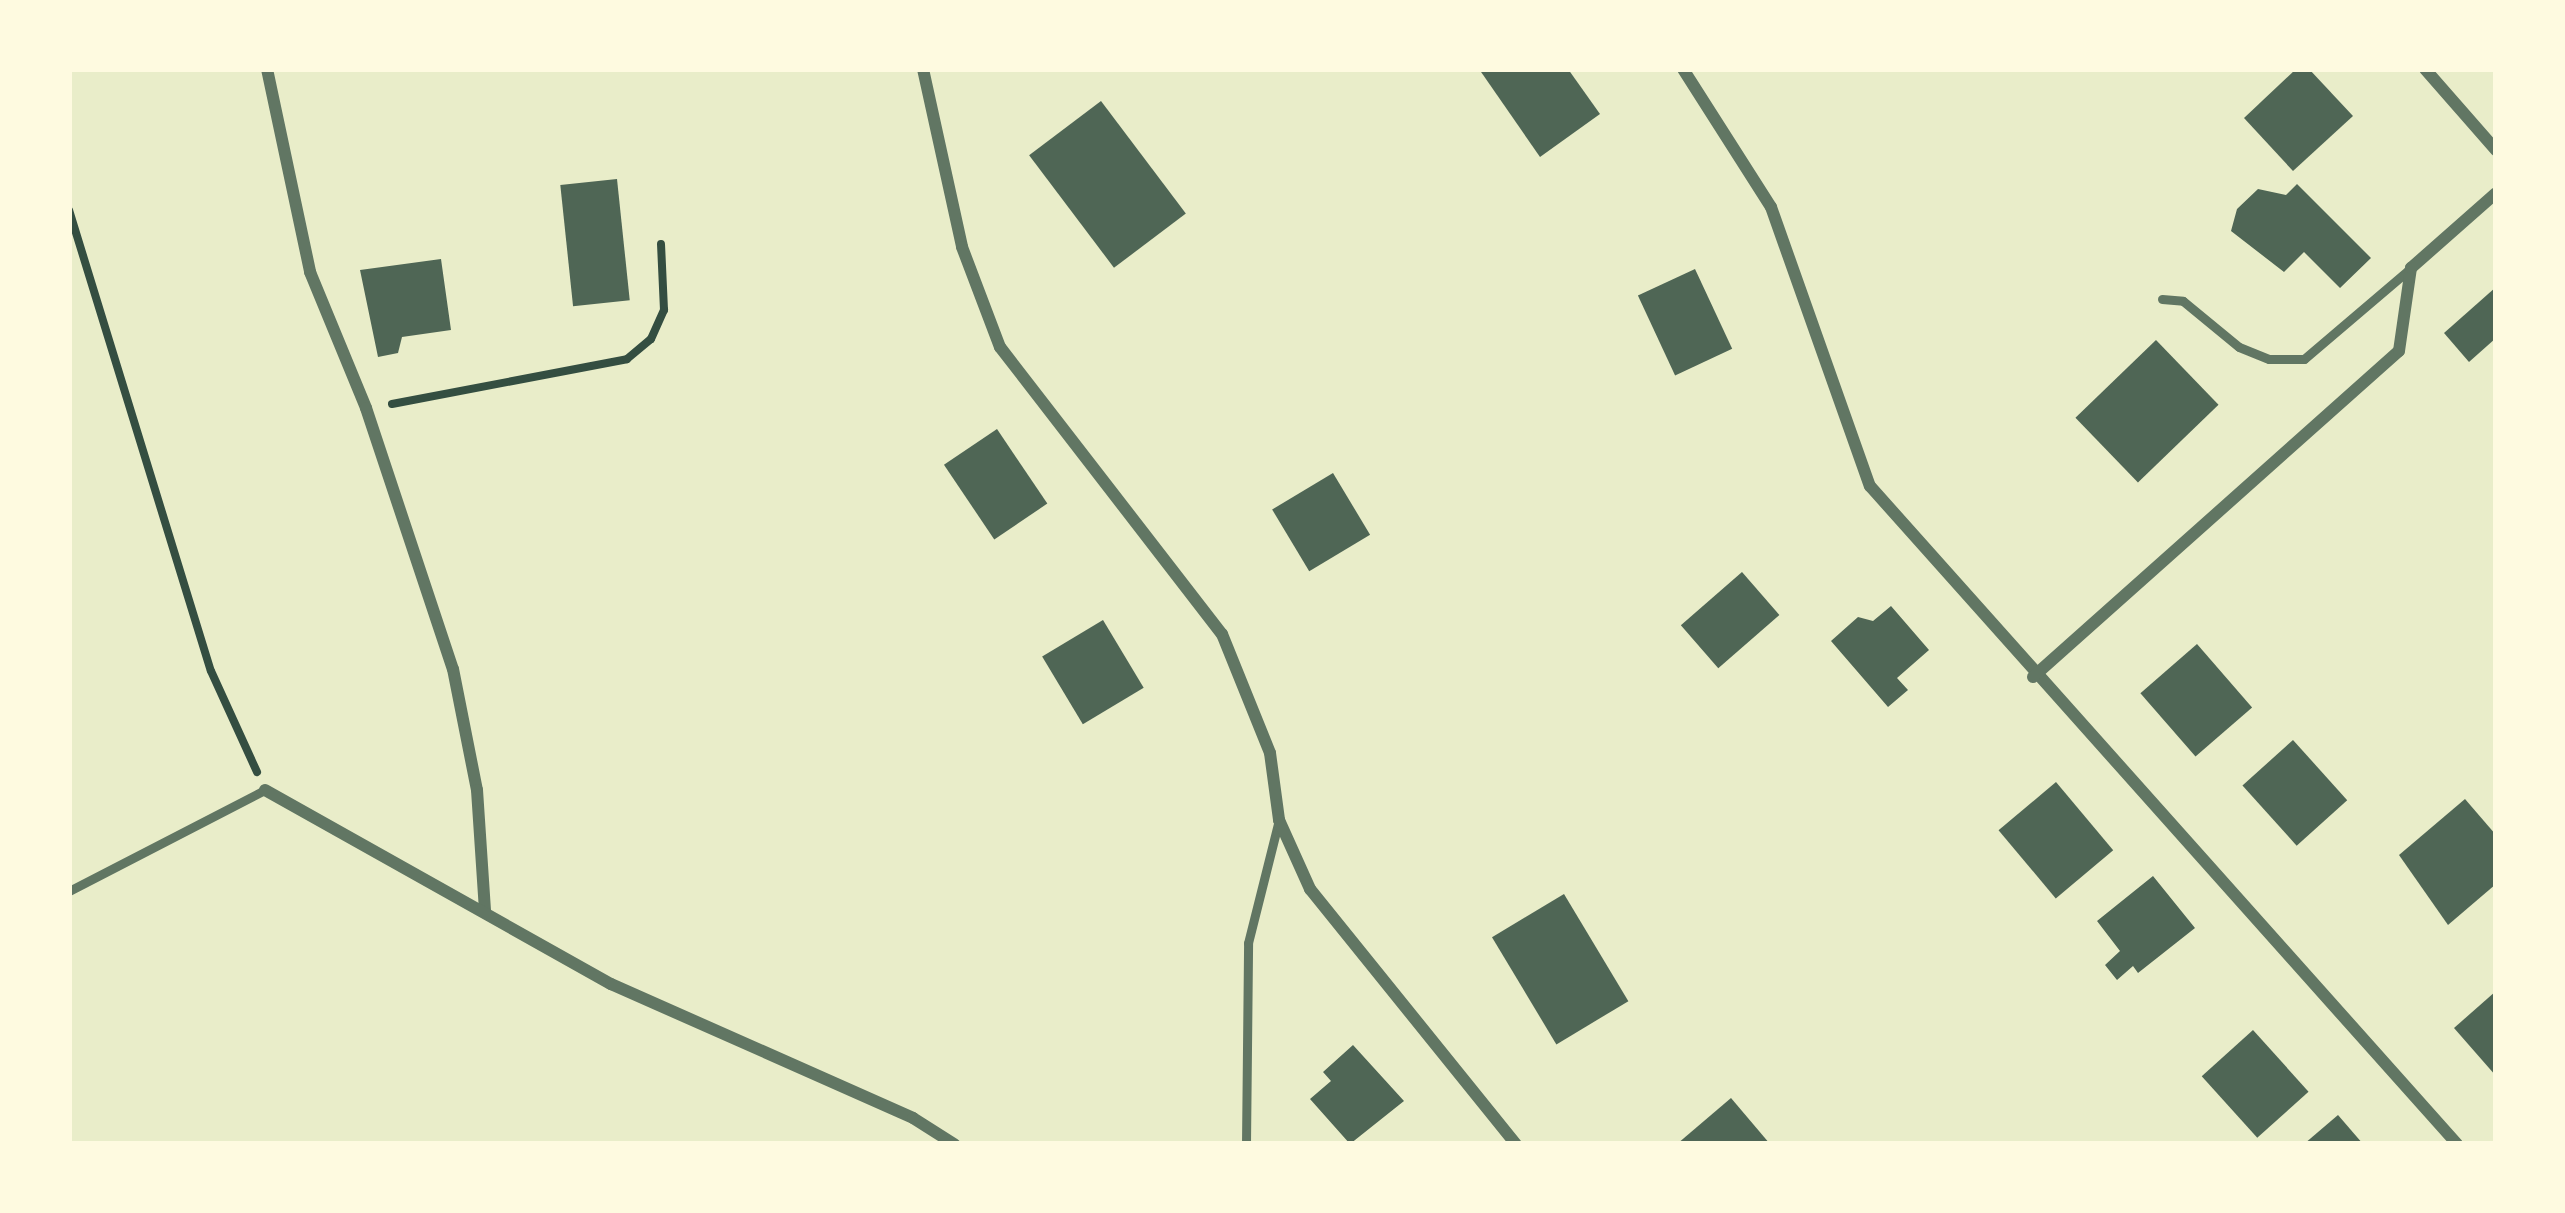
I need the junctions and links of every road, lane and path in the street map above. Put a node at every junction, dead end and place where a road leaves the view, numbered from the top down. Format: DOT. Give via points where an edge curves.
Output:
graph roads {
  1 [pos="267,69"];
  2 [pos="923,69"];
  3 [pos="1683,69"];
  4 [pos="2425,69"];
  5 [pos="2496,150"];
  6 [pos="2496,193"];
  7 [pos="69,210"];
  8 [pos="661,244"];
  9 [pos="2410,268"];
  10 [pos="2162,299"];
  11 [pos="366,408"];
  12 [pos="2033,677"];
  13 [pos="265,790"];
  14 [pos="1280,820"];
  15 [pos="69,891"];
  16 [pos="485,911"];
  17 [pos="954,1144"];
  18 [pos="1246,1144"];
  19 [pos="1516,1144"];
  20 [pos="2457,1144"];
  1 -- 11 [label="street" via="310,272"];
  2 -- 14 [label="street" via="962,247 1000,347 1222,634 1270,753"];
  3 -- 12 [label="street" via="1771,207 1870,487"];
  4 -- 5 [label="street"];
  6 -- 9 [label="street"];
  7 -- 13 [label="path" via="212,671"];
  8 -- 11 [label="path" via="664,310 651,339 627,359"];
  9 -- 10 [label="lane" via="2304,358 2269,359 2239,347 2182,301"];
  9 -- 12 [label="street" via="2399,351"];
  11 -- 16 [label="street" via="453,669 477,790"];
  12 -- 20 [label="street"];
  13 -- 15 [label="lane"];
  13 -- 16 [label="street"];
  14 -- 18 [label="lane" via="1248,943"];
  14 -- 19 [label="street" via="1310,889"];
  16 -- 17 [label="street" via="611,984 913,1118"];
}
